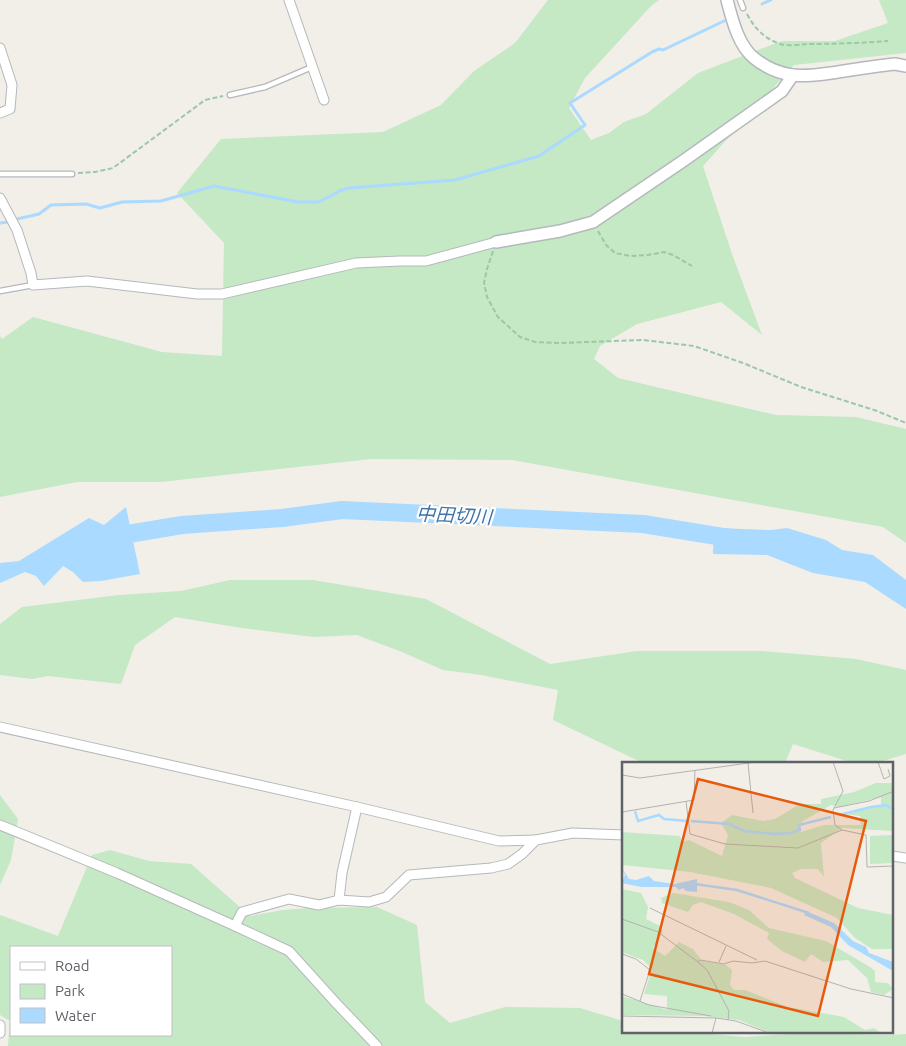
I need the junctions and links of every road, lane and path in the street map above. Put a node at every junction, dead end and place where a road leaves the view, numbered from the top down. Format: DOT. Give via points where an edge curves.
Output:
graph roads {
  1 [pos="289,0"];
  2 [pos="727,0"];
  3 [pos="740,0"];
  4 [pos="743,8"];
  5 [pos="888,41"];
  6 [pos="0,48"];
  7 [pos="906,66"];
  8 [pos="313,67"];
  9 [pos="793,75"];
  10 [pos="230,94"];
  11 [pos="324,100"];
  12 [pos="0,113"];
  13 [pos="0,174"];
  14 [pos="72,174"];
  15 [pos="0,198"];
  16 [pos="593,222"];
  17 [pos="496,242"];
  18 [pos="692,266"];
  19 [pos="33,285"];
  20 [pos="0,291"];
  21 [pos="906,423"];
  22 [pos="0,727"];
  23 [pos="357,808"];
  24 [pos="0,825"];
  25 [pos="622,835"];
  26 [pos="536,840"];
  27 [pos="339,900"];
  28 [pos="235,926"];
  29 [pos="0,1025"];
  30 [pos="0,1033"];
  31 [pos="377,1046"];
  1 -- 8 [label="street"];
  2 -- 9 [label="street" via="739,36 754,58 769,68"];
  3 -- 4 [label="lane"];
  4 -- 5 [label="path" via="754,27 783,45"];
  6 -- 12 [label="street" via="12,85 10,109"];
  7 -- 9 [label="street" via="895,64"];
  8 -- 10 [label="lane" via="265,87"];
  8 -- 11 [label="street"];
  9 -- 16 [label="street" via="782,91"];
  10 -- 14 [label="path" via="206,100 113,168"];
  13 -- 14 [label="lane"];
  15 -- 19 [label="street" via="17,230"];
  16 -- 17 [label="street"];
  16 -- 18 [label="path" via="606,245 615,253 630,256 664,252"];
  17 -- 19 [label="street" via="426,261 356,263 222,294 87,281"];
  17 -- 21 [label="path" via="484,282 487,298 498,317 520,337 535,342 644,340 694,346"];
  19 -- 20 [label="lane"];
  22 -- 23 [label="street"];
  23 -- 26 [label="street" via="499,841"];
  23 -- 27 [label="street"];
  24 -- 28 [label="street"];
  25 -- 26 [label="street" via="573,833"];
  26 -- 27 [label="street" via="508,864 409,875 386,897 369,902"];
  27 -- 28 [label="street" via="319,905 289,899 242,912"];
  28 -- 31 [label="street" via="289,951"];
  29 -- 30 [label="street"];
}
